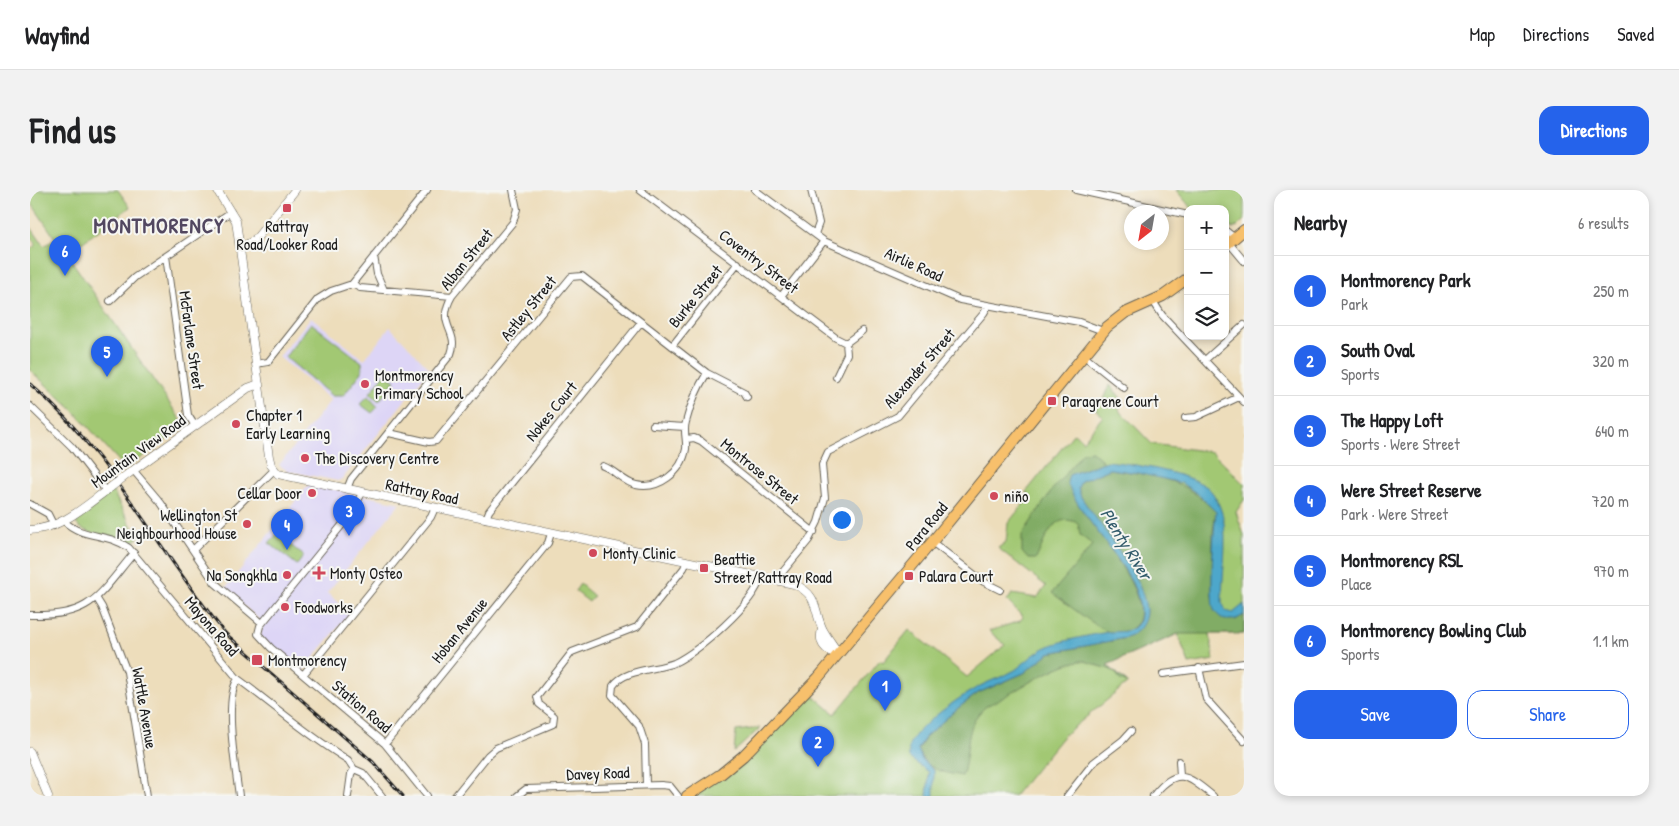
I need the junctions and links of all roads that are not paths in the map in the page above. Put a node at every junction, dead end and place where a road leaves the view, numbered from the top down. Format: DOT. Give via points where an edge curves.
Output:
graph roads {
  1 [pos="217,190"];
  2 [pos="295,190"];
  3 [pos="428,190"];
  4 [pos="513,190"];
  5 [pos="640,190"];
  6 [pos="755,190"];
  7 [pos="812,190"];
  8 [pos="1076,190"];
  9 [pos="231,212"];
  10 [pos="1184,214"];
  11 [pos="1244,230"];
  12 [pos="815,234"];
  13 [pos="824,240"];
  14 [pos="1230,242"];
  15 [pos="240,248"];
  16 [pos="166,256"];
  17 [pos="374,256"];
  18 [pos="1244,261"];
  19 [pos="738,263"];
  20 [pos="1184,281"];
  21 [pos="352,284"];
  22 [pos="384,290"];
  23 [pos="782,295"];
  24 [pos="452,296"];
  25 [pos="110,301"];
  26 [pos="1154,301"];
  27 [pos="988,306"];
  28 [pos="641,322"];
  29 [pos="1244,325"];
  30 [pos="1105,329"];
  31 [pos="862,332"];
  32 [pos="846,343"];
  33 [pos="672,346"];
  34 [pos="1084,356"];
  35 [pos="1206,360"];
  36 [pos="256,364"];
  37 [pos="707,373"];
  38 [pos="836,377"];
  39 [pos="259,384"];
  40 [pos="1124,388"];
  41 [pos="747,397"];
  42 [pos="1242,399"];
  43 [pos="30,406"];
  44 [pos="1184,418"];
  45 [pos="653,425"];
  46 [pos="195,426"];
  47 [pos="685,427"];
  48 [pos="389,433"];
  49 [pos="687,439"];
  50 [pos="603,466"];
  51 [pos="274,470"];
  52 [pos="131,473"];
  53 [pos="108,489"];
  54 [pos="347,490"];
  55 [pos="362,492"];
  56 [pos="30,504"];
  57 [pos="435,508"];
  58 [pos="486,519"];
  59 [pos="64,521"];
  60 [pos="54,526"];
  61 [pos="30,530"];
  62 [pos="814,532"];
  63 [pos="551,533"];
  64 [pos="932,542"];
  65 [pos="193,550"];
  66 [pos="134,553"];
  67 [pos="687,561"];
  68 [pos="761,577"];
  69 [pos="780,581"];
  70 [pos="1000,590"];
  71 [pos="97,599"];
  72 [pos="30,615"];
  73 [pos="262,623"];
  74 [pos="839,654"];
  75 [pos="1244,662"];
  76 [pos="1199,668"];
  77 [pos="1163,674"];
  78 [pos="303,675"];
  79 [pos="238,679"];
  80 [pos="1131,731"];
  81 [pos="1244,741"];
  82 [pos="385,744"];
  83 [pos="30,752"];
  84 [pos="1179,761"];
  85 [pos="354,769"];
  86 [pos="1180,776"];
  87 [pos="646,785"];
  88 [pos="48,796"];
  89 [pos="147,796"];
  90 [pos="239,796"];
  91 [pos="348,796"];
  92 [pos="382,796"];
  93 [pos="427,796"];
  94 [pos="455,796"];
  95 [pos="517,796"];
  96 [pos="678,796"];
  97 [pos="687,796"];
  98 [pos="1067,796"];
  99 [pos="1153,796"];
  100 [pos="1213,796"];
  1 -- 9 [label="street"];
  2 -- 15 [label="street" via="255,240"];
  3 -- 17 [label="street"];
  4 -- 24 [label="street, Alban Street" via="517,204 515,218"];
  5 -- 19 [label="street, Coventry Street"];
  6 -- 12 [label="street, Airlie Road"];
  7 -- 12 [label="street" via="819,223"];
  8 -- 10 [label="street"];
  9 -- 15 [label="street" via="236,221"];
  9 -- 16 [label="street"];
  11 -- 14 [label="main road"];
  12 -- 13 [label="street, Airlie Road"];
  13 -- 23 [label="street"];
  13 -- 27 [label="street, Airlie Road" via="960,300"];
  14 -- 18 [label="street"];
  15 -- 36 [label="street"];
  16 -- 25 [label="street" via="134,277"];
  16 -- 46 [label="street, McFarlane Street" via="188,415"];
  17 -- 21 [label="street"];
  17 -- 22 [label="street" via="376,274"];
  19 -- 23 [label="street, Coventry Street"];
  19 -- 33 [label="street, Burke Street"];
  20 -- 26 [label="main road, Para Road"];
  21 -- 22 [label="street"];
  21 -- 36 [label="street" via="318,299 268,362"];
  22 -- 24 [label="street"];
  23 -- 32 [label="street, Coventry Street"];
  24 -- 48 [label="street, Alban Street" via="445,316 453,339 451,354"];
  26 -- 30 [label="main road, Para Road" via="1125,313"];
  26 -- 35 [label="street" via="1162,315"];
  27 -- 30 [label="street, Airlie Road"];
  27 -- 62 [label="street, Alexander Street" via="906,410 886,424 828,452 822,465 824,504"];
  28 -- 33 [label="street, Astley Street"];
  28 -- 48 [label="street, Astley Street" via="582,276 573,275 436,441"];
  28 -- 58 [label="street, Nokes Court" via="488,511"];
  29 -- 35 [label="street"];
  30 -- 34 [label="main road, Para Road"];
  31 -- 32 [label="street"];
  32 -- 38 [label="street" via="847,354"];
  33 -- 37 [label="street, Astley Street"];
  34 -- 40 [label="street"];
  34 -- 64 [label="main road, Para Road"];
  35 -- 42 [label="street"];
  36 -- 39 [label="street"];
  37 -- 41 [label="street, Astley Street" via="744,392"];
  37 -- 47 [label="street"];
  39 -- 46 [label="street, Mountain View Road" via="248,388"];
  39 -- 51 [label="street" via="269,456"];
  42 -- 44 [label="street" via="1196,417"];
  43 -- 53 [label="street"];
  45 -- 47 [label="street"];
  46 -- 52 [label="street, Mountain View Road"];
  47 -- 49 [label="street"];
  48 -- 54 [label="street, Alban Street" via="351,479"];
  49 -- 50 [label="street" via="682,461 670,476 658,484 635,485"];
  49 -- 62 [label="street, Montrose Street" via="701,442"];
  51 -- 54 [label="street, Rattray Road" via="284,476"];
  51 -- 65 [label="street"];
  52 -- 53 [label="street, Mountain View Road, bridge"];
  52 -- 65 [label="street" via="162,503"];
  53 -- 59 [label="street, Mountain View Road"];
  54 -- 55 [label="street, Rattray Road"];
  55 -- 57 [label="street, Rattray Road"];
  55 -- 73 [label="street" via="351,514"];
  56 -- 60 [label="street" via="48,514"];
  57 -- 58 [label="street, Rattray Road"];
  57 -- 78 [label="street"];
  58 -- 63 [label="street, Rattray Road"];
  59 -- 60 [label="street, Mountain View Road"];
  59 -- 66 [label="street, Mayona Road" via="75,531 119,541"];
  60 -- 61 [label="street, Mountain View Road"];
  62 -- 69 [label="street, Alexander Street" via="781,574"];
  63 -- 67 [label="street, Rattray Road"];
  63 -- 82 [label="street, Hoban Avenue" via="548,543"];
  64 -- 70 [label="street" via="984,582"];
  64 -- 74 [label="main road, Para Road"];
  65 -- 73 [label="street" via="215,583"];
  66 -- 71 [label="street"];
  66 -- 79 [label="street, Mayona Road"];
  67 -- 68 [label="street, Rattray Road"];
  67 -- 94 [label="street" via="634,630 577,649 567,656 537,697 539,704 554,716 553,724 492,751"];
  68 -- 69 [label="street, Rattray Road"];
  68 -- 87 [label="street" via="747,603 710,638 675,662 618,680 613,686 611,691 615,700 639,726 645,744"];
  69 -- 74 [label="street, Rattray Road" via="804,588 817,607 824,647"];
  71 -- 72 [label="street" via="67,614"];
  71 -- 89 [label="street, Wattle Avenue" via="127,672"];
  73 -- 78 [label="street, Station Road" via="259,637"];
  74 -- 97 [label="main road, Para Road" via="750,748 721,774"];
  75 -- 76 [label="street"];
  76 -- 77 [label="street"];
  76 -- 81 [label="street" via="1206,699"];
  78 -- 82 [label="street, Station Road"];
  79 -- 85 [label="street, Mayona Road" via="289,720 348,760"];
  79 -- 90 [label="street" via="230,726"];
  80 -- 98 [label="street" via="1092,764"];
  82 -- 93 [label="street, Station Road"];
  83 -- 88 [label="street"];
  84 -- 86 [label="street"];
  85 -- 91 [label="street"];
  85 -- 92 [label="street, Mayona Road" via="363,773"];
  86 -- 99 [label="street" via="1166,780"];
  86 -- 100 [label="street" via="1194,781"];
  87 -- 95 [label="street, Davey Road" via="526,790"];
  87 -- 96 [label="street, Davey Road" via="668,785"];
}
